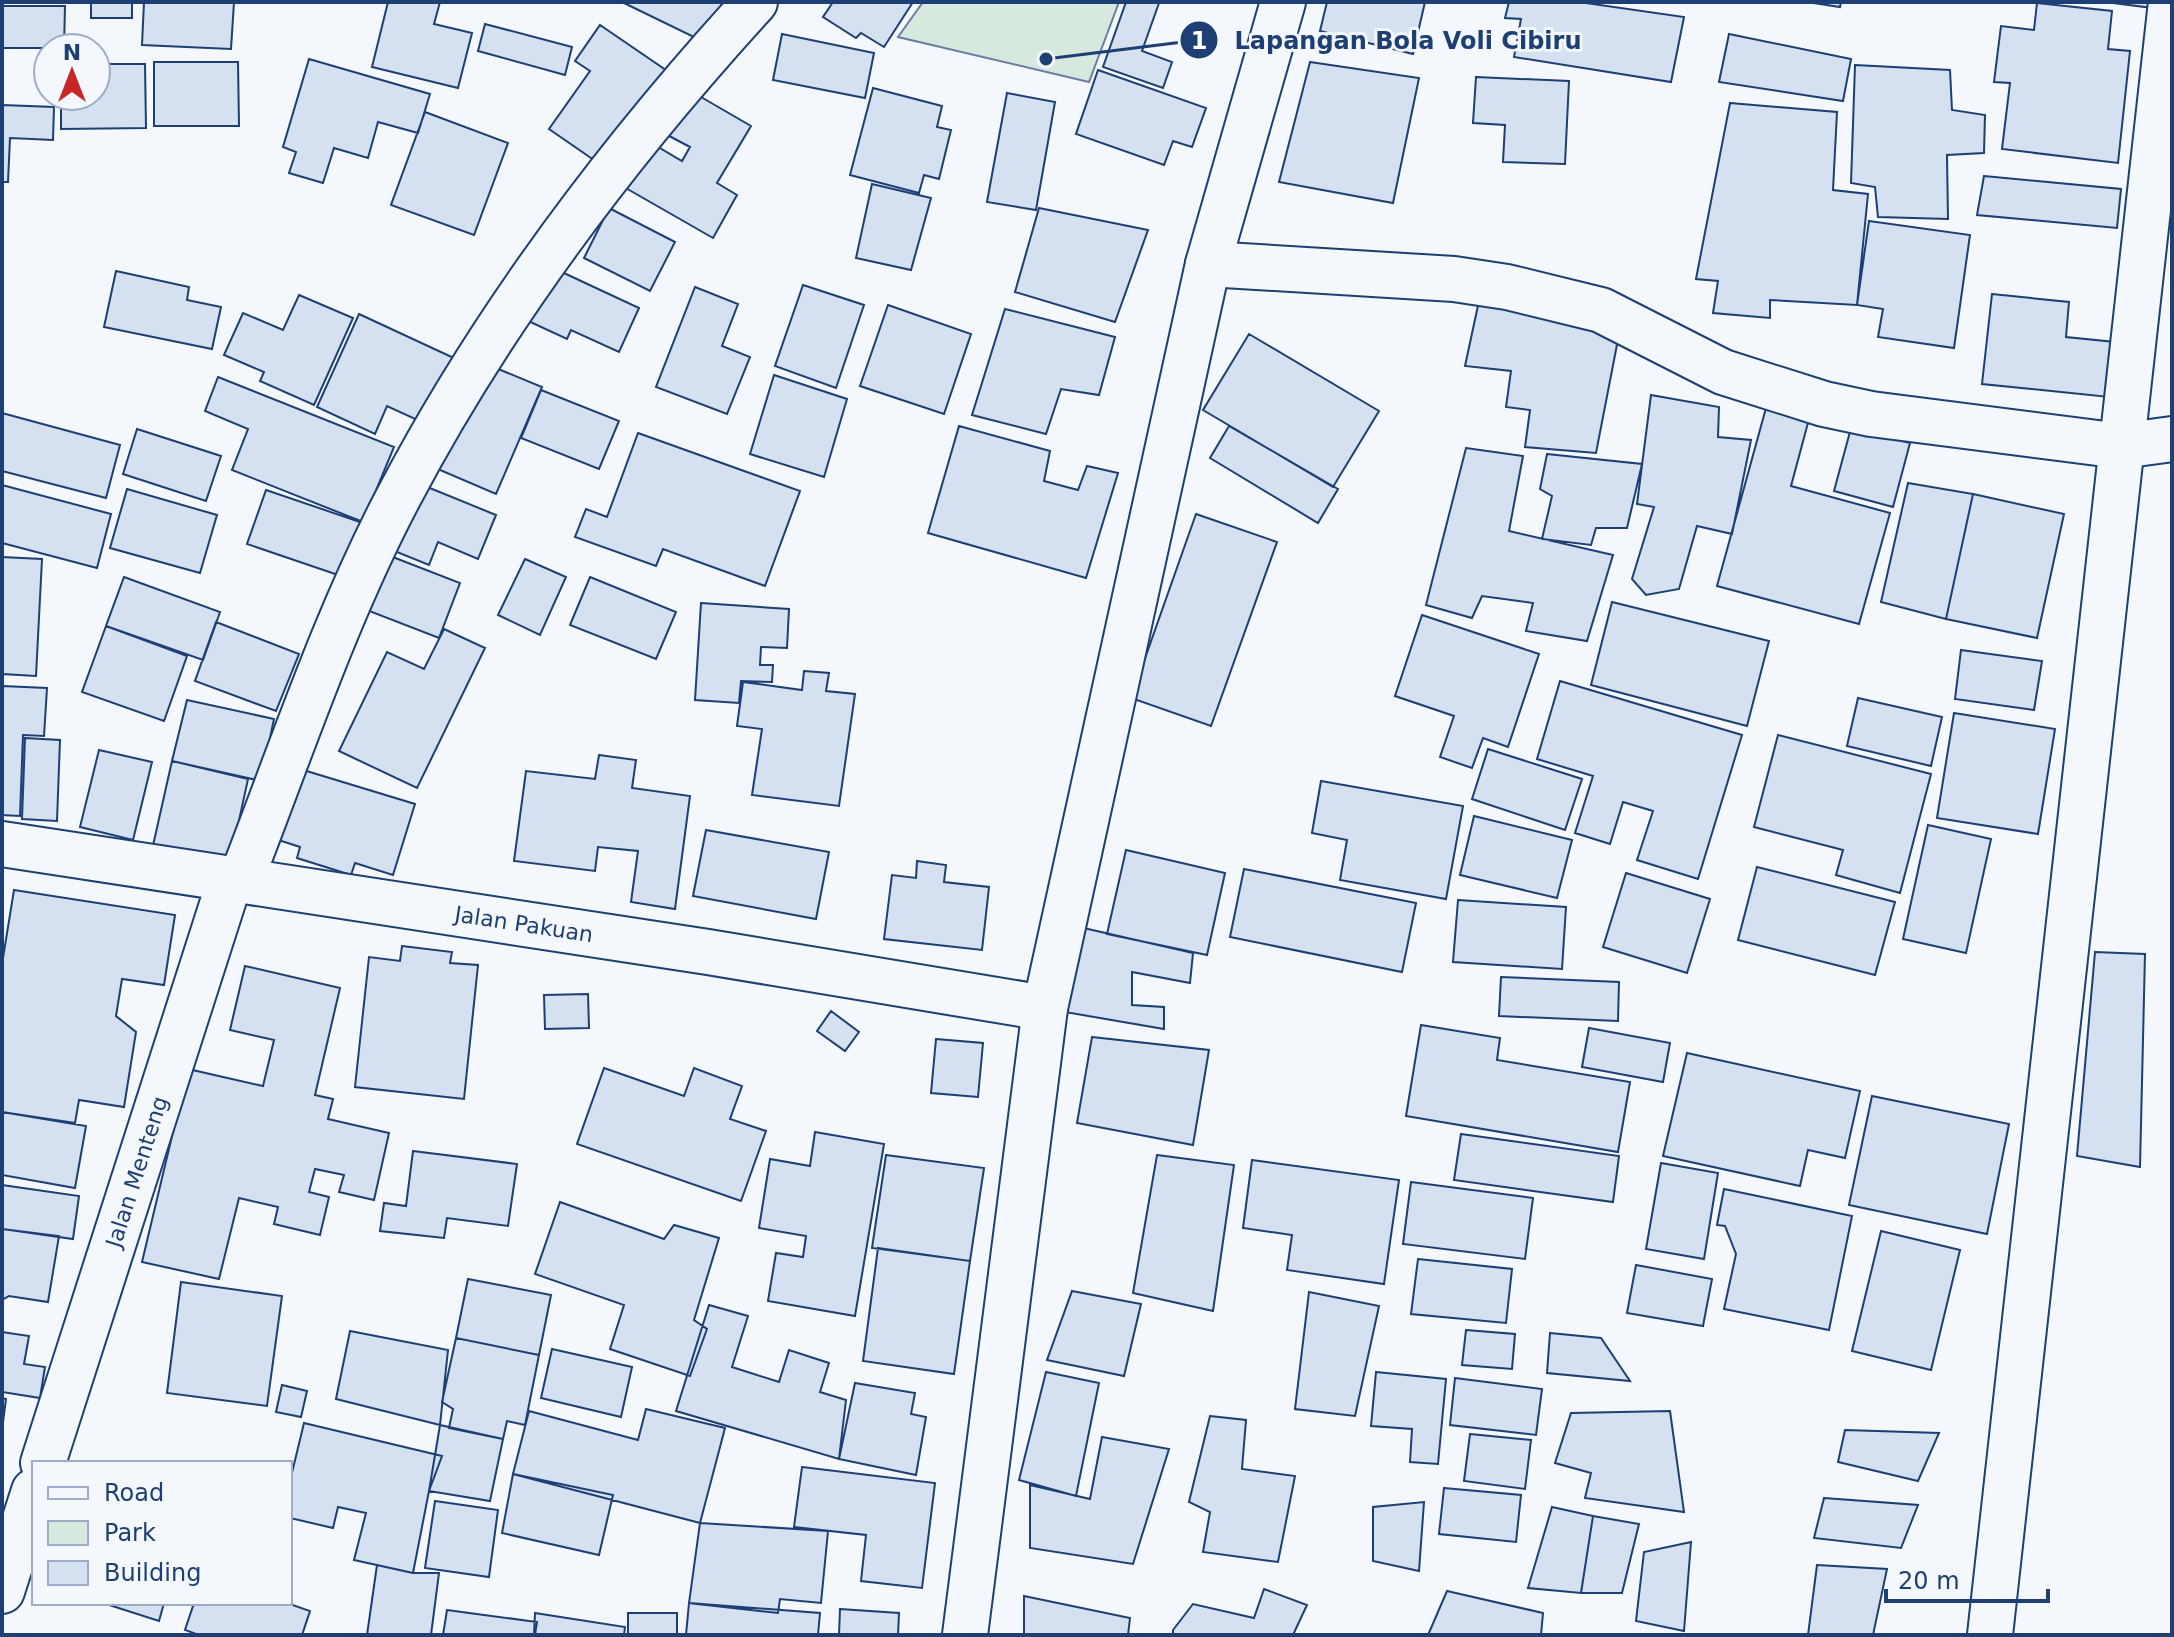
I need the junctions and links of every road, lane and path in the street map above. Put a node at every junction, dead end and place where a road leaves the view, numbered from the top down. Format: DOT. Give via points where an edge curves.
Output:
graph roads {
  1 [pos="755,2"];
  2 [pos="1283,2"];
  3 [pos="2171,2"];
  4 [pos="1208,264"];
  5 [pos="2172,439"];
  6 [pos="2121,446"];
  7 [pos="2,844"];
  8 [pos="235,881"];
  9 [pos="1045,1008"];
  10 [pos="44,1461"];
  11 [pos="32,1497"];
  12 [pos="2,1591"];
  13 [pos="965,1635"];
  14 [pos="1990,1635"];
  1 -- 8 [label="street, Jalan Menteng" via="678,86 544,257 432,436 367,562"];
  2 -- 4 [label="street"];
  3 -- 6 [label="street"];
  4 -- 6 [label="street" via="1507,287 1601,310 1723,372 1824,404"];
  4 -- 9 [label="street"];
  5 -- 6 [label="street"];
  6 -- 14 [label="street"];
  7 -- 8 [label="street, Jalan Pakuan"];
  8 -- 9 [label="street, Jalan Pakuan"];
  8 -- 10 [label="street, Jalan Menteng"];
  9 -- 13 [label="street"];
  11 -- 12 [label="street"];
}
